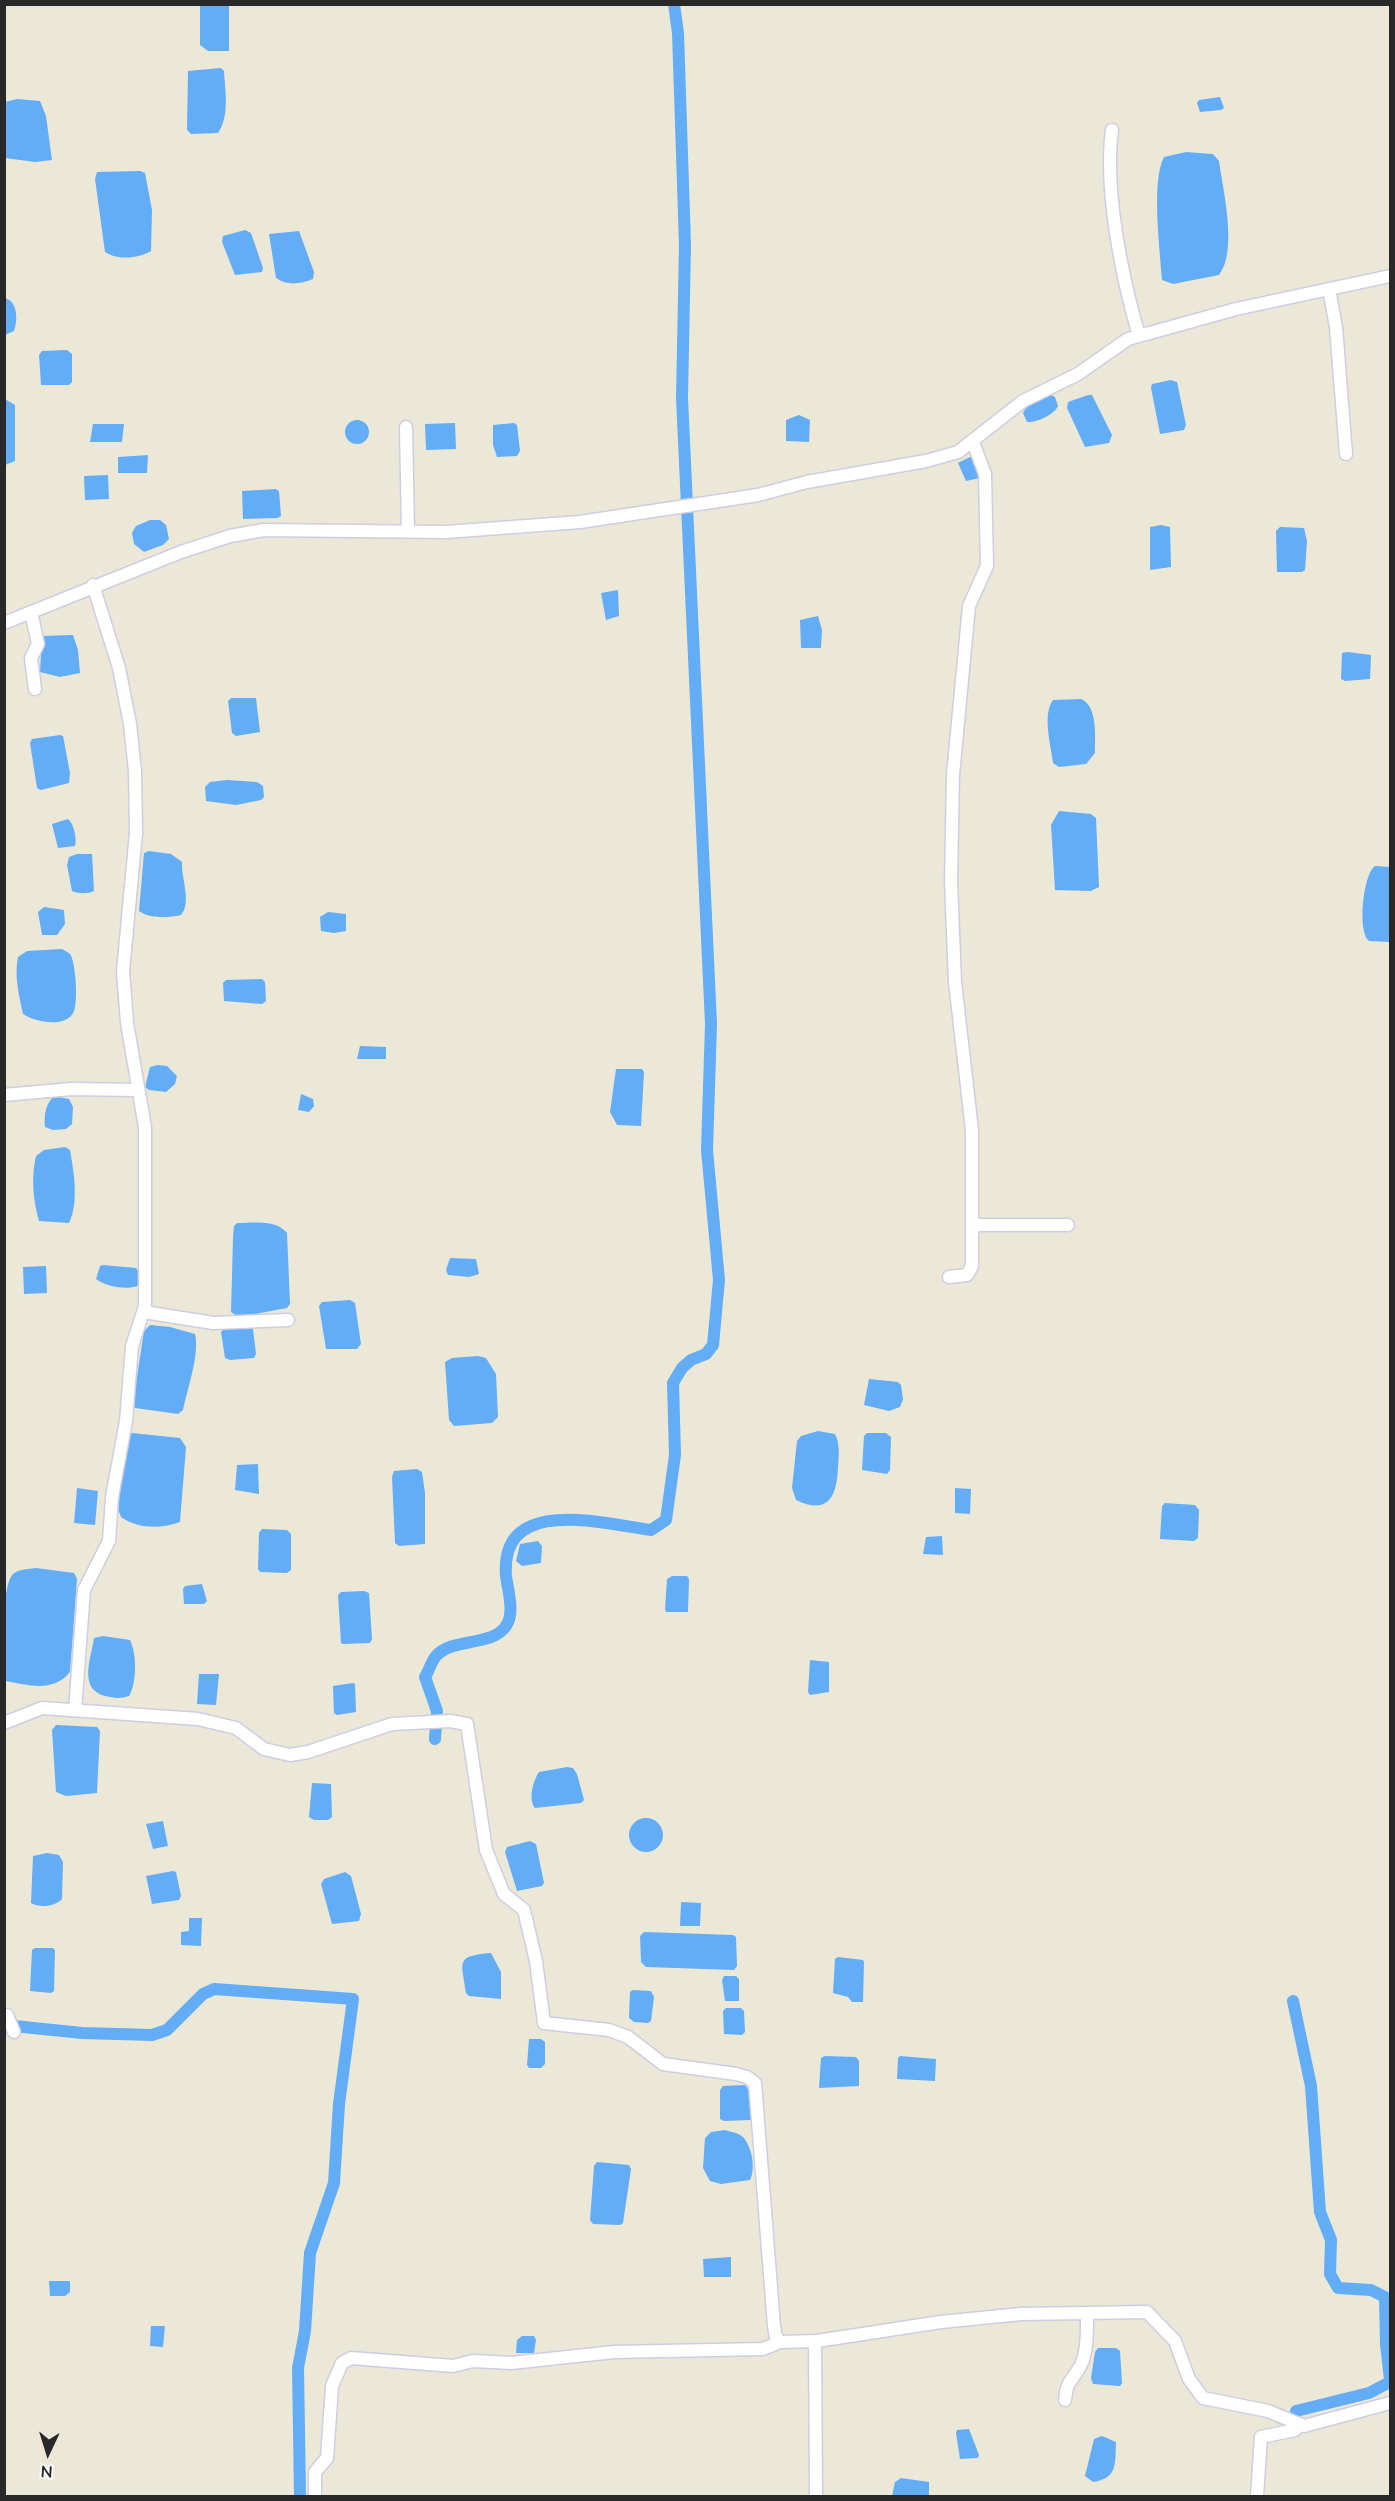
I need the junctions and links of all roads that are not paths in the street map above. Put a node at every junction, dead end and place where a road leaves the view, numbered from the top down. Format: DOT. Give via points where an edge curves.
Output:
graph roads {
  1 [pos="1112,130"];
  2 [pos="1390,276"];
  3 [pos="1329,290"];
  4 [pos="1139,336"];
  5 [pos="406,427"];
  6 [pos="973,442"];
  7 [pos="1346,454"];
  8 [pos="408,532"];
  9 [pos="93,585"];
  10 [pos="31,612"];
  11 [pos="4,623"];
  12 [pos="35,689"];
  13 [pos="138,1090"];
  14 [pos="4,1095"];
  15 [pos="973,1225"];
  16 [pos="1068,1225"];
  17 [pos="949,1276"];
  18 [pos="144,1312"];
  19 [pos="288,1320"];
  20 [pos="75,1710"];
  21 [pos="4,1723"];
  22 [pos="7,2015"];
  23 [pos="14,2032"];
  24 [pos="1087,2313"];
  25 [pos="814,2341"];
  26 [pos="780,2342"];
  27 [pos="1065,2400"];
  28 [pos="1390,2403"];
  29 [pos="1299,2424"];
  30 [pos="315,2496"];
  31 [pos="816,2496"];
  32 [pos="1257,2496"];
  1 -- 4 [label="street" via="1109,151 1115,217"];
  2 -- 3 [label="street"];
  3 -- 4 [label="street" via="1236,309"];
  3 -- 7 [label="street" via="1336,327"];
  4 -- 6 [label="street" via="1128,339 1078,374 1023,401"];
  5 -- 8 [label="street"];
  6 -- 8 [label="street" via="958,452 926,461 677,508 580,522"];
  6 -- 15 [label="street" via="985,474 987,566 969,606 953,775 951,882 955,982 972,1131"];
  8 -- 9 [label="street" via="264,530 230,536"];
  9 -- 10 [label="street"];
  9 -- 13 [label="street" via="118,668 135,771 136,833 123,971"];
  10 -- 11 [label="street"];
  10 -- 12 [label="street" via="38,644 31,658"];
  13 -- 14 [label="street" via="71,1089"];
  13 -- 18 [label="street" via="145,1127"];
  15 -- 16 [label="street"];
  15 -- 17 [label="street" via="970,1272"];
  18 -- 19 [label="street" via="213,1323"];
  18 -- 20 [label="street" via="132,1346 109,1541 84,1590"];
  20 -- 21 [label="street" via="42,1708"];
  20 -- 26 [label="street" via="198,1719 236,1728 264,1749 290,1755 373,1729 423,1722 467,1724 481,1832 504,1894 524,1910 544,2023 609,2030 628,2037 663,2064 736,2074 755,2083 774,2326"];
  22 -- 23 [label="street"];
  24 -- 25 [label="street" via="1021,2314"];
  24 -- 27 [label="street" via="1082,2359 1069,2380"];
  24 -- 29 [label="street" via="1147,2312 1175,2341 1189,2379 1203,2398 1268,2411"];
  25 -- 26 [label="street"];
  25 -- 31 [label="street"];
  26 -- 30 [label="street" via="763,2349 614,2352 511,2363 473,2361 453,2366 351,2358 342,2363 332,2386 327,2458 315,2472"];
  28 -- 29 [label="street" via="1304,2426"];
  29 -- 32 [label="street" via="1295,2430 1261,2437"];
}
